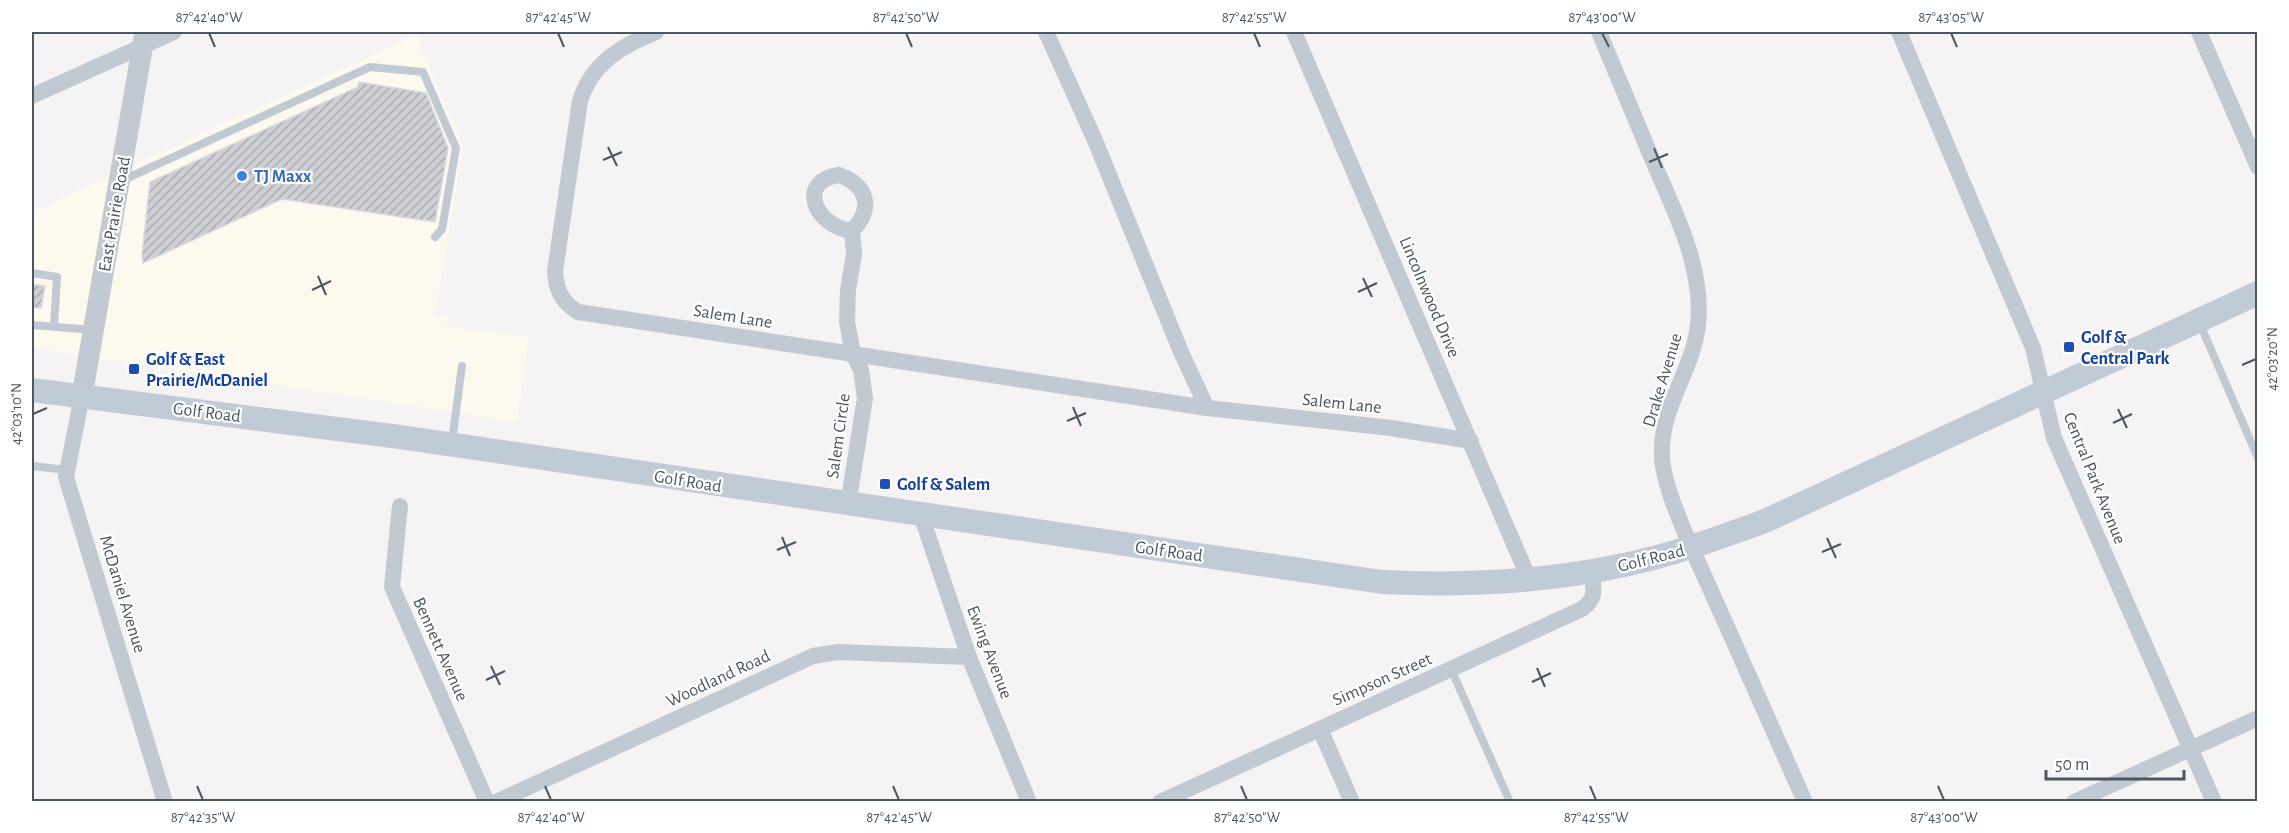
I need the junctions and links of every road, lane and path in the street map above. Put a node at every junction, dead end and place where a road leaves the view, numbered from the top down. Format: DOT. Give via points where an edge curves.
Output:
graph roads {
  1 [pos="174,32"];
  2 [pos="656,32"];
  3 [pos="1046,32"];
  4 [pos="1294,32"];
  5 [pos="1599,32"];
  6 [pos="1899,32"];
  7 [pos="2199,32"];
  8 [pos="144,39"];
  9 [pos="32,96"];
  10 [pos="2258,167"];
  11 [pos="119,182"];
  12 [pos="852,231"];
  13 [pos="435,237"];
  14 [pos="32,273"];
  15 [pos="2258,293"];
  16 [pos="2198,320"];
  17 [pos="32,324"];
  18 [pos="54,326"];
  19 [pos="94,330"];
  20 [pos="853,354"];
  21 [pos="462,366"];
  22 [pos="32,390"];
  23 [pos="2043,392"];
  24 [pos="82,396"];
  25 [pos="1208,408"];
  26 [pos="1471,441"];
  27 [pos="451,445"];
  28 [pos="2258,458"];
  29 [pos="32,466"];
  30 [pos="67,470"];
  31 [pos="848,505"];
  32 [pos="400,506"];
  33 [pos="921,515"];
  34 [pos="1692,548"];
  35 [pos="1592,572"];
  36 [pos="1529,579"];
  37 [pos="969,657"];
  38 [pos="1450,669"];
  39 [pos="2258,718"];
  40 [pos="1320,729"];
  41 [pos="2191,748"];
  42 [pos="1186,796"];
  43 [pos="165,801"];
  44 [pos="487,801"];
  45 [pos="496,801"];
  46 [pos="1029,801"];
  47 [pos="1160,801"];
  48 [pos="1352,801"];
  49 [pos="1510,801"];
  50 [pos="1805,801"];
  51 [pos="2074,801"];
  52 [pos="2214,801"];
  1 -- 8 [label="street"];
  2 -- 20 [label="street, Salem Lane" via="616,51 584,88 576,117 555,271 557,292 568,306 592,315"];
  3 -- 25 [label="street"];
  4 -- 26 [label="street, Lincolnwood Drive"];
  5 -- 34 [label="street, Drake Avenue" via="1686,240 1700,296 1693,350 1668,414 1662,455 1667,481"];
  6 -- 23 [label="street, Central Park Avenue" via="2033,348"];
  7 -- 10 [label="street"];
  8 -- 9 [label="street"];
  8 -- 11 [label="street, East Prairie Road"];
  11 -- 13 [label="lane" via="369,67 423,72 456,148 442,229"];
  11 -- 19 [label="street, East Prairie Road"];
  12 -- 20 [label="street, Salem Circle" via="854,254 846,307"];
  14 -- 18 [label="lane" via="57,277"];
  15 -- 16 [label="main road, Golf Road"];
  16 -- 23 [label="main road, Golf Road"];
  16 -- 28 [label="lane"];
  17 -- 18 [label="lane"];
  18 -- 19 [label="lane"];
  19 -- 24 [label="street, East Prairie Road"];
  20 -- 25 [label="street, Salem Lane"];
  20 -- 31 [label="street, Salem Circle" via="861,370 865,398"];
  21 -- 27 [label="lane"];
  22 -- 24 [label="main road, Golf Road"];
  23 -- 34 [label="main road, Golf Road" via="1765,521"];
  23 -- 41 [label="street, Central Park Avenue" via="2054,438"];
  24 -- 27 [label="main road, Golf Road"];
  24 -- 30 [label="street, McDaniel Avenue"];
  25 -- 26 [label="street, Salem Lane"];
  26 -- 36 [label="street, Lincolnwood Drive"];
  27 -- 31 [label="main road, Golf Road"];
  29 -- 30 [label="lane"];
  30 -- 43 [label="street, McDaniel Avenue"];
  31 -- 33 [label="main road, Golf Road"];
  32 -- 44 [label="street, Bennett Avenue" via="392,587"];
  33 -- 36 [label="main road, Golf Road" via="1382,582"];
  33 -- 37 [label="street, Ewing Avenue"];
  34 -- 35 [label="main road, Golf Road"];
  34 -- 50 [label="street, Drake Avenue"];
  35 -- 36 [label="main road, Golf Road"];
  35 -- 38 [label="street, Simpson Street" via="1594,597 1582,609"];
  37 -- 45 [label="street, Woodland Road" via="838,652 813,656"];
  37 -- 46 [label="street, Ewing Avenue"];
  38 -- 40 [label="street, Simpson Street"];
  38 -- 49 [label="lane"];
  39 -- 41 [label="street"];
  40 -- 42 [label="street, Simpson Street"];
  40 -- 48 [label="street"];
  41 -- 51 [label="street"];
  41 -- 52 [label="street, Central Park Avenue"];
  42 -- 47 [label="street, Simpson Street"];
}
